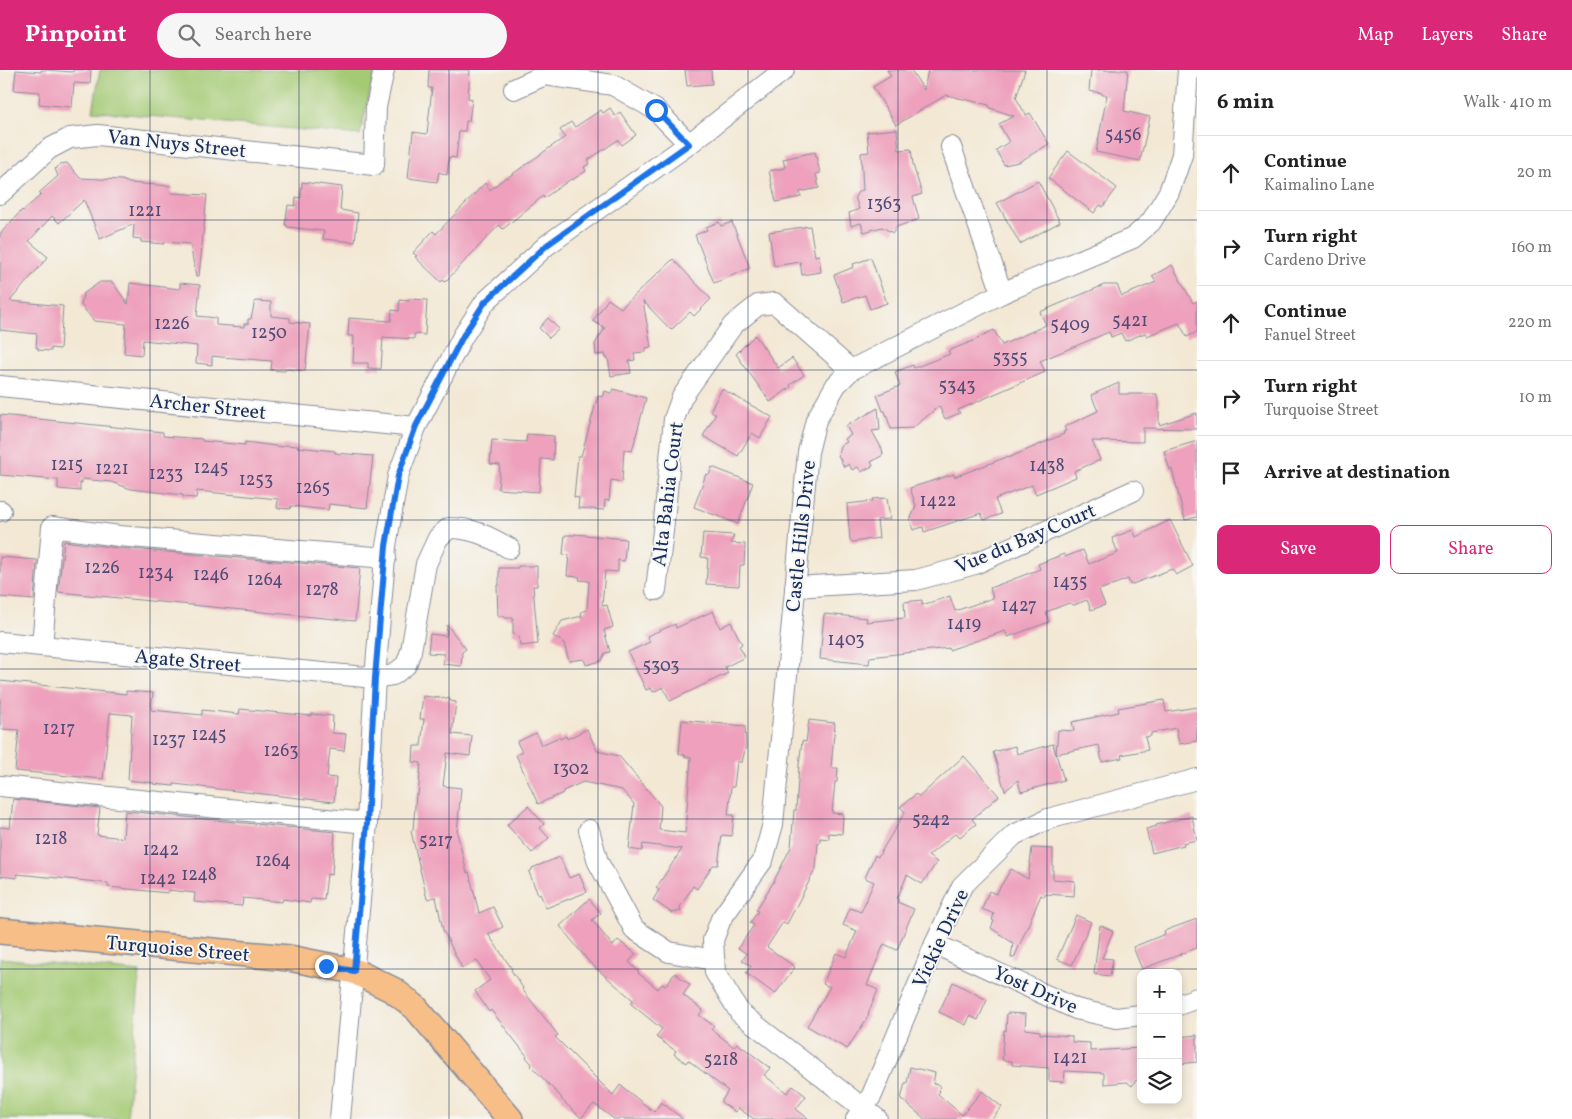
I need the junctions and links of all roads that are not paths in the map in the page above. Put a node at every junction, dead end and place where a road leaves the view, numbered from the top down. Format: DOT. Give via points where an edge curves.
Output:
graph roads {
  1 [pos="384,70"];
  2 [pos="784,70"];
  3 [pos="1188,70"];
  4 [pos="514,89"];
  5 [pos="689,144"];
  6 [pos="951,147"];
  7 [pos="0,193"];
  8 [pos="1002,293"];
  9 [pos="851,370"];
  10 [pos="0,386"];
  11 [pos="416,426"];
  12 [pos="1133,491"];
  13 [pos="509,548"];
  14 [pos="386,558"];
  15 [pos="795,586"];
  16 [pos="656,590"];
  17 [pos="0,642"];
  18 [pos="42,646"];
  19 [pos="375,678"];
  20 [pos="1197,779"];
  21 [pos="0,786"];
  22 [pos="367,823"];
  23 [pos="589,830"];
  24 [pos="0,931"];
  25 [pos="935,944"];
  26 [pos="714,960"];
  27 [pos="354,971"];
  28 [pos="1197,998"];
  29 [pos="1182,1004"];
  30 [pos="1137,1015"];
  31 [pos="865,1115"];
  32 [pos="340,1119"];
  33 [pos="510,1119"];
  1 -- 7 [label="street, Van Nuys Street" via="376,107 374,165 98,135 70,138 49,148"];
  2 -- 5 [label="street"];
  3 -- 8 [label="street, Castle Hills Drive" via="1182,155 1169,192 1150,222 1133,238"];
  4 -- 5 [label="street" via="545,75 613,85 656,110"];
  5 -- 11 [label="street" via="547,245 485,302 463,336"];
  6 -- 8 [label="street"];
  8 -- 9 [label="street, Castle Hills Drive"];
  9 -- 15 [label="street, Castle Hills Drive" via="836,384 816,420 808,452"];
  9 -- 16 [label="street, Alta Bahia Court" via="775,303 758,305 733,325 682,397 674,419"];
  10 -- 11 [label="street, Archer Street"];
  11 -- 14 [label="street" via="398,476"];
  12 -- 15 [label="street, Vue du Bay Court" via="975,564 916,580"];
  13 -- 19 [label="street" via="487,535 463,528 448,528 438,538 426,564 406,665 394,675"];
  14 -- 18 [label="street" via="119,536 52,527"];
  14 -- 19 [label="street"];
  15 -- 26 [label="street, Castle Hills Drive" via="773,824 763,860 721,919 713,940"];
  17 -- 18 [label="street, Agate Street"];
  18 -- 19 [label="street, Agate Street"];
  19 -- 22 [label="street"];
  20 -- 25 [label="street, Vickie Drive" via="1055,817 1014,835 962,886"];
  21 -- 22 [label="street"];
  22 -- 27 [label="street"];
  23 -- 26 [label="street" via="598,862 634,929 669,952"];
  24 -- 27 [label="main road, Turquoise Street" via="289,958"];
  25 -- 30 [label="street, Yost Drive" via="1076,1009 1116,1018"];
  25 -- 31 [label="street, Vickie Drive"];
  26 -- 31 [label="street, Castle Hills Drive" via="715,972 740,1013"];
  27 -- 32 [label="street"];
  27 -- 33 [label="main road, Turquoise Street" via="393,990 415,1007"];
  28 -- 29 [label="street"];
}
